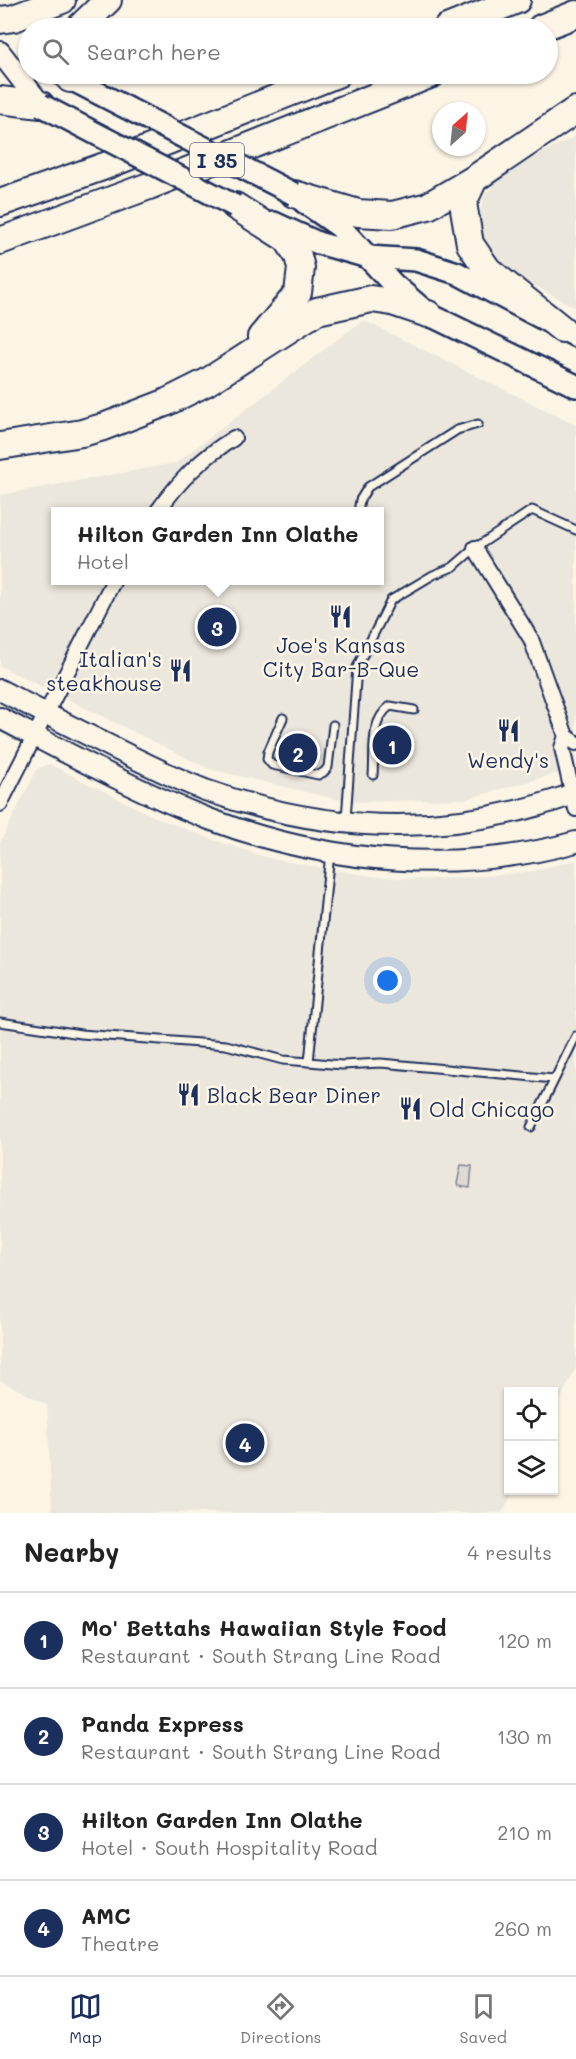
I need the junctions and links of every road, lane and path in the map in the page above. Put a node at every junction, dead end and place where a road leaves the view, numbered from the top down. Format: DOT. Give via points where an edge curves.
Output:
graph roads {
  1 [pos="62,0"];
  2 [pos="108,0"];
  3 [pos="517,0"];
  4 [pos="576,14"];
  5 [pos="89,18"];
  6 [pos="472,18"];
  7 [pos="0,20"];
  8 [pos="558,21"];
  9 [pos="0,52"];
  10 [pos="14,68"];
  11 [pos="25,84"];
  12 [pos="84,84"];
  13 [pos="312,84"];
  14 [pos="407,84"];
  15 [pos="0,100"];
  16 [pos="40,105"];
  17 [pos="576,110"];
  18 [pos="474,180"];
  19 [pos="294,194"];
  20 [pos="0,203"];
  21 [pos="235,206"];
  22 [pos="0,241"];
  23 [pos="368,257"];
  24 [pos="428,314"];
  25 [pos="569,333"];
  26 [pos="245,356"];
  27 [pos="532,365"];
  28 [pos="576,386"];
  29 [pos="576,402"];
  30 [pos="478,424"];
  31 [pos="234,438"];
  32 [pos="0,446"];
  33 [pos="161,507"];
  34 [pos="359,507"];
  35 [pos="576,530"];
  36 [pos="475,548"];
  37 [pos="111,585"];
  38 [pos="0,690"];
  39 [pos="414,710"];
  40 [pos="45,713"];
  41 [pos="0,718"];
  42 [pos="283,718"];
  43 [pos="333,725"];
  44 [pos="33,736"];
  45 [pos="571,739"];
  46 [pos="373,775"];
  47 [pos="575,799"];
  48 [pos="0,804"];
  49 [pos="346,823"];
  50 [pos="576,842"];
  51 [pos="330,852"];
  52 [pos="0,1022"];
  53 [pos="576,1036"];
  54 [pos="309,1062"];
  55 [pos="554,1079"];
  56 [pos="531,1127"];
  1 -- 7 [label="highway"];
  2 -- 5 [label="highway"];
  3 -- 6 [label="highway"];
  4 -- 8 [label="highway"];
  9 -- 10 [label="main road"];
  11 -- 16 [label="main road"];
  12 -- 19 [label="main road, bridge"];
  13 -- 20 [label="highway, I 35"];
  14 -- 22 [label="highway, I 35"];
  15 -- 16 [label="highway"];
  16 -- 21 [label="main road, bridge"];
  17 -- 18 [label="highway"];
  18 -- 19 [label="highway" via="428,206 392,215 358,213"];
  18 -- 25 [label="highway" via="463,203 470,244 488,270"];
  19 -- 23 [label="main road" via="340,227"];
  21 -- 23 [label="main road" via="318,243"];
  21 -- 26 [label="highway" via="287,239 301,268 298,293"];
  23 -- 24 [label="main road"];
  23 -- 25 [label="main road" via="416,260 457,273"];
  24 -- 26 [label="highway" via="371,298 317,311"];
  24 -- 27 [label="main road"];
  26 -- 32 [label="highway" via="165,403 103,427"];
  27 -- 28 [label="main road"];
  27 -- 29 [label="main road" via="539,384"];
  30 -- 34 [label="lane" via="457,430 368,487"];
  31 -- 33 [label="street" via="191,470"];
  35 -- 36 [label="lane" via="532,510"];
  36 -- 45 [label="street" via="531,639"];
  36 -- 49 [label="lane" via="453,567 433,574 391,600 357,667"];
  37 -- 40 [label="street"];
  38 -- 40 [label="main road"];
  39 -- 46 [label="lane" via="390,706 382,712 375,727"];
  40 -- 44 [label="street"];
  40 -- 49 [label="main road" via="206,790 298,816"];
  41 -- 44 [label="main road"];
  42 -- 43 [label="lane" via="267,759 272,765 318,775 328,767"];
  44 -- 48 [label="street"];
  44 -- 51 [label="main road" via="155,797 210,819 296,846"];
  45 -- 47 [label="street" via="562,747"];
  47 -- 49 [label="main road" via="448,824"];
  50 -- 51 [label="main road" via="509,856 463,860 374,858"];
  51 -- 54 [label="lane"];
  52 -- 54 [label="lane" via="81,1034 226,1046"];
  53 -- 55 [label="lane"];
  54 -- 55 [label="lane" via="381,1063"];
  55 -- 56 [label="lane"];
}
